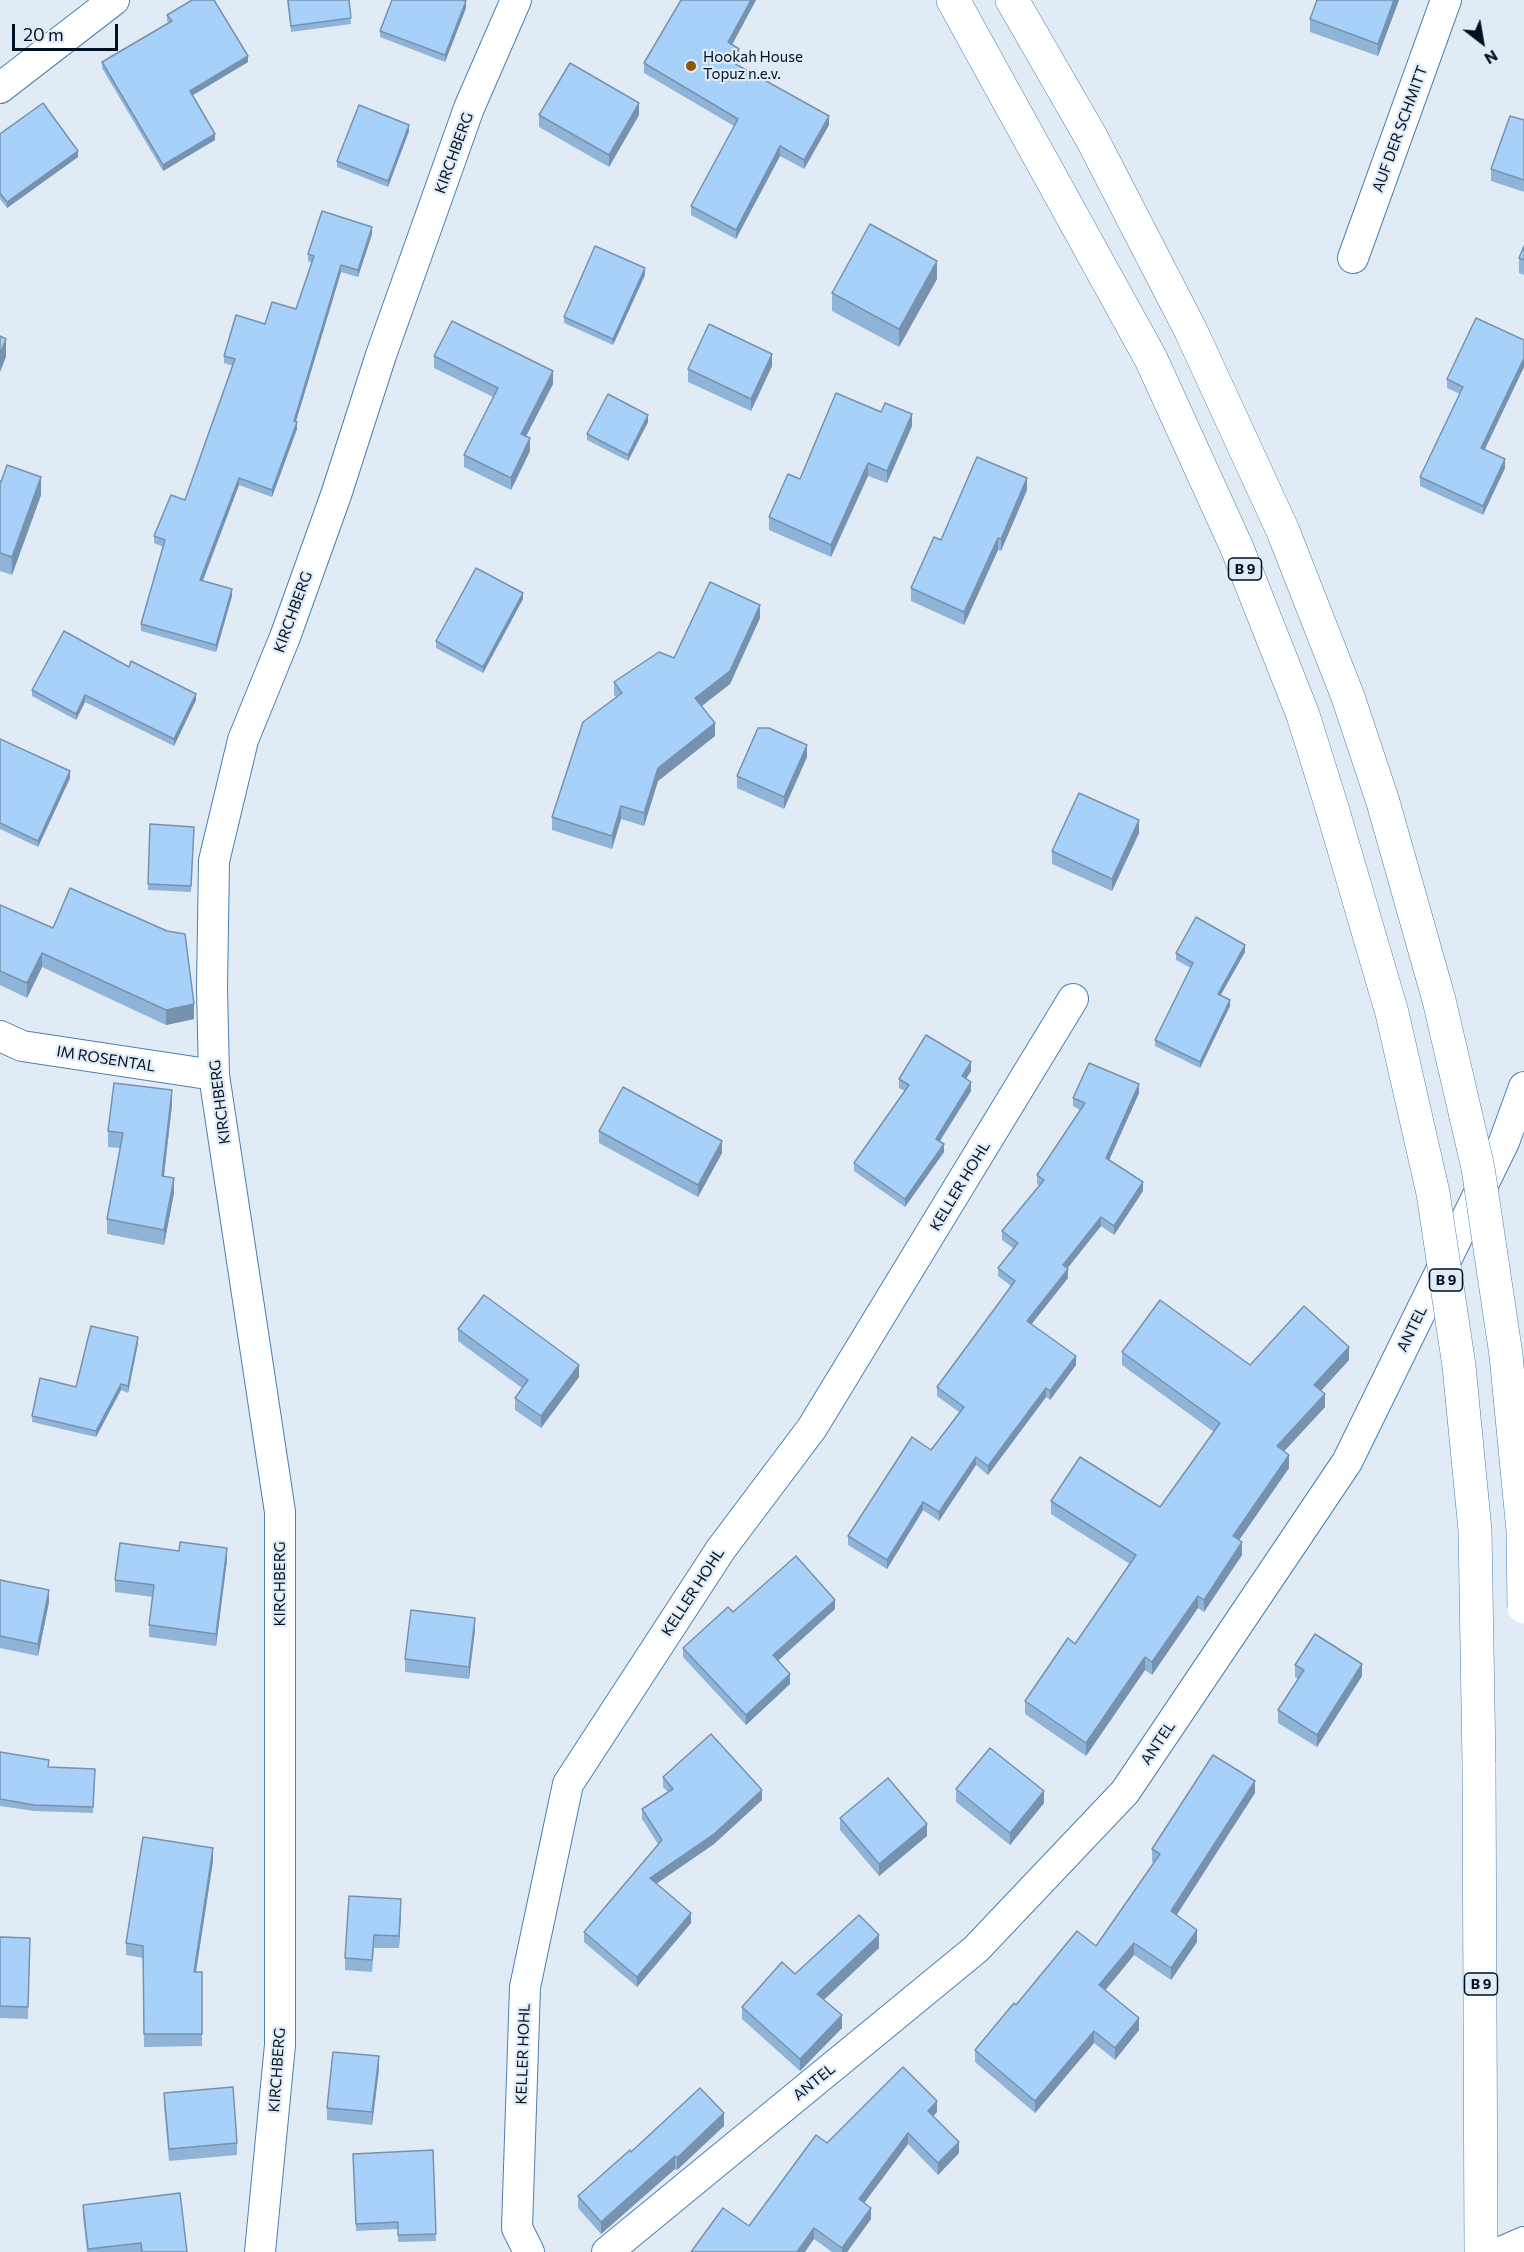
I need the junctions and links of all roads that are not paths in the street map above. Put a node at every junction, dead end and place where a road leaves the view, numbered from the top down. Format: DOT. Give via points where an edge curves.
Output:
graph roads {
  1 [pos="114,0"];
  2 [pos="516,0"];
  3 [pos="953,0"];
  4 [pos="1012,0"];
  5 [pos="1446,0"];
  6 [pos="0,88"];
  7 [pos="1353,258"];
  8 [pos="1074,999"];
  9 [pos="0,1036"];
  10 [pos="214,1075"];
  11 [pos="1524,1087"];
  12 [pos="1524,1606"];
  13 [pos="1524,2242"];
  14 [pos="260,2252"];
  15 [pos="529,2252"];
  16 [pos="607,2252"];
  17 [pos="1481,2252"];
  18 [pos="1501,2252"];
  1 -- 6 [label="street"];
  2 -- 10 [label="street, KIRCHBERG" via="469,108 336,495 243,740 214,861"];
  3 -- 17 [label="highway, B 9, bridge" via="1151,359 1237,548 1303,715 1392,1013 1433,1193 1459,1366 1475,1530"];
  4 -- 12 [label="highway, bridge" via="1091,137 1196,342 1283,531 1348,697 1383,802 1440,1000 1479,1168 1506,1355 1523,1531"];
  5 -- 7 [label="street, AUF DER SCHMITT"];
  8 -- 15 [label="street, KELLER HOHL" via="812,1428 721,1549 568,1785 525,1987 517,2228"];
  9 -- 10 [label="street, IM ROSENTAL" via="22,1046"];
  10 -- 14 [label="street, KIRCHBERG" via="280,1512 280,2045"];
  11 -- 16 [label="street, ANTEL" via="1504,1142 1347,1461 1125,1792 976,1949"];
  13 -- 18 [label="street"];
}
